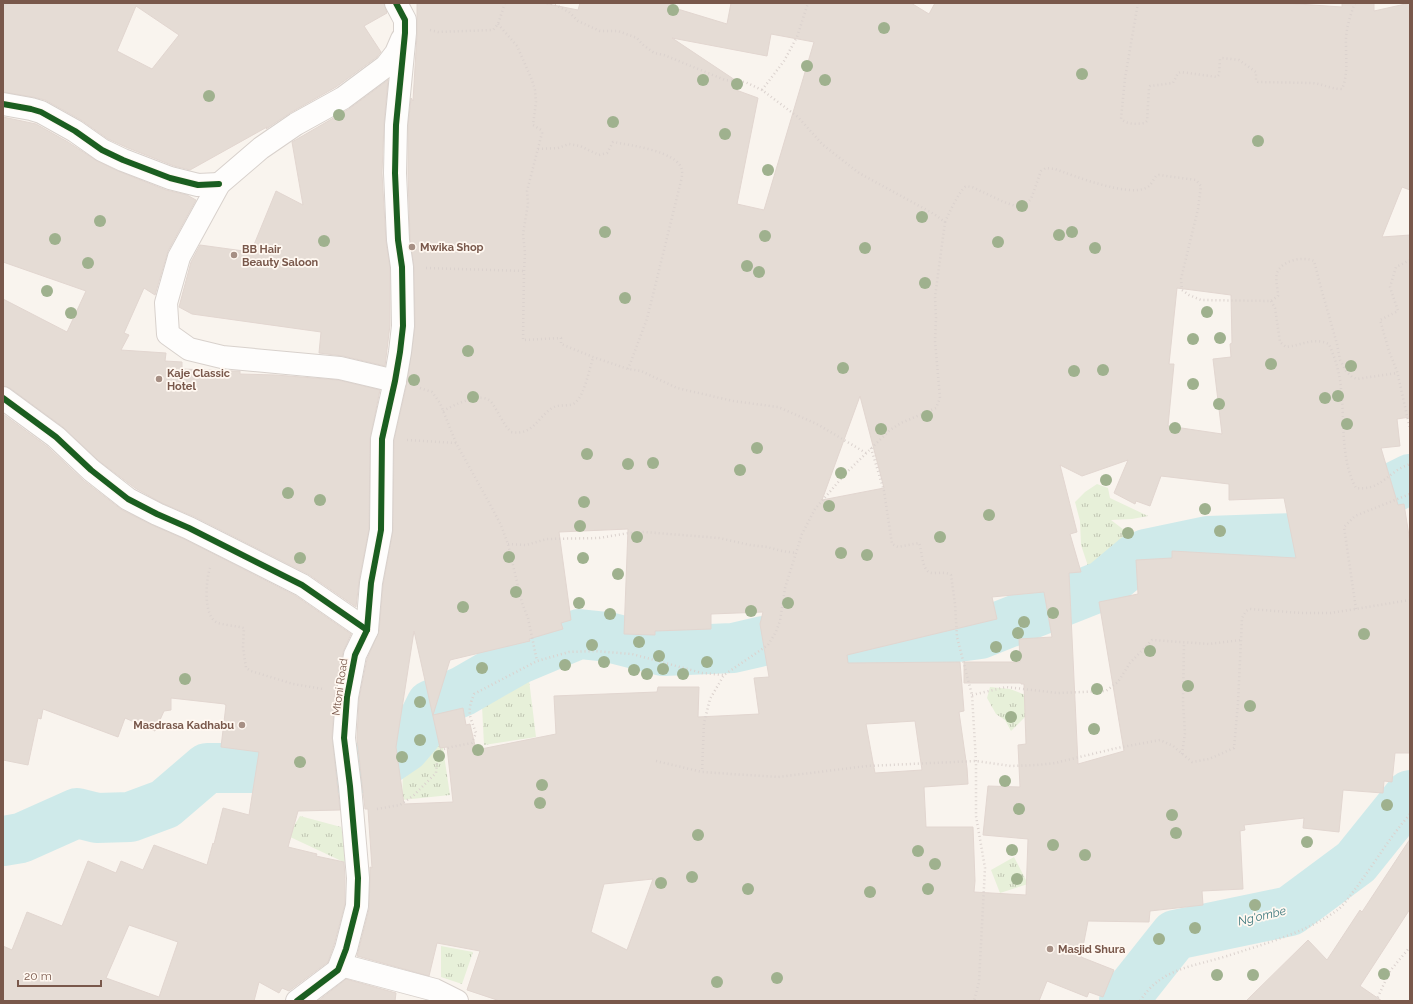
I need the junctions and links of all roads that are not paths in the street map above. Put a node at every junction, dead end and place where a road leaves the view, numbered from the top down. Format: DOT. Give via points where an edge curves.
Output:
graph roads {
  1 [pos="402,19"];
  2 [pos="3,104"];
  3 [pos="220,184"];
  4 [pos="395,381"];
  5 [pos="3,398"];
  6 [pos="367,630"];
  7 [pos="341,965"];
  8 [pos="297,1001"];
  9 [pos="457,1001"];
  1 -- 3 [label="street" via="396,53 386,66 343,98 296,124 261,148"];
  1 -- 4 [label="street, Mtoni Road" via="395,173 402,267 403,326"];
  2 -- 3 [label="street" via="41,112 102,150 170,178 198,185"];
  3 -- 4 [label="street" via="179,257 166,303 168,334 189,349 222,357 340,368"];
  4 -- 6 [label="street, Mtoni Road" via="382,439 381,530 371,583"];
  5 -- 6 [label="street" via="56,437 91,470 128,499 302,585"];
  6 -- 7 [label="street, Mtoni Road" via="355,654 347,697 344,738 358,878 357,906"];
  7 -- 8 [label="street"];
  7 -- 9 [label="street" via="435,990"];
}
